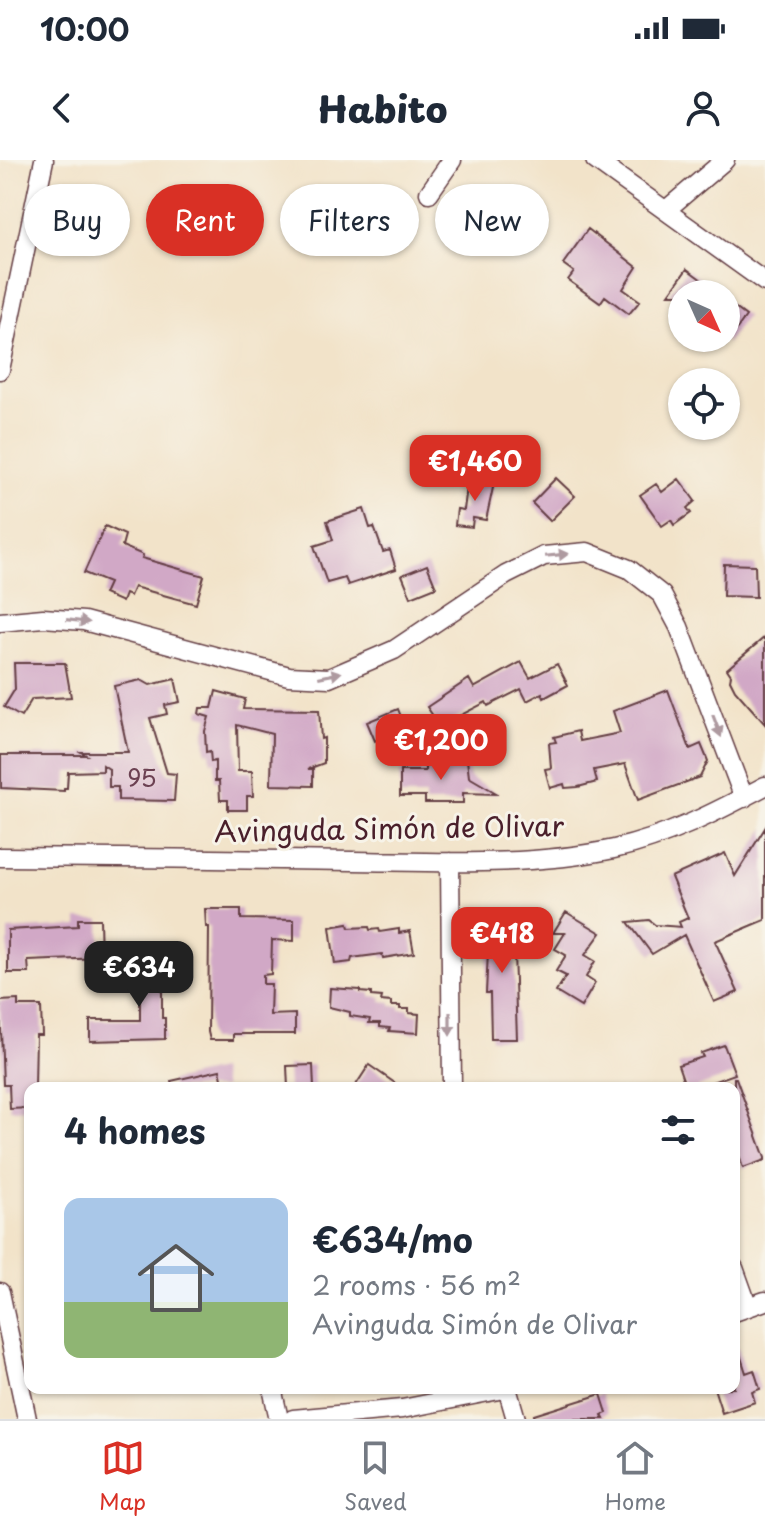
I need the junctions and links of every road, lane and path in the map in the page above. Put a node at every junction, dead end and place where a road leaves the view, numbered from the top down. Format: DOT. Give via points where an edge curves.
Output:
graph roads {
  1 [pos="44,160"];
  2 [pos="452,160"];
  3 [pos="595,160"];
  4 [pos="725,160"];
  5 [pos="429,193"];
  6 [pos="666,210"];
  7 [pos="765,282"];
  8 [pos="5,320"];
  9 [pos="0,370"];
  10 [pos="0,622"];
  11 [pos="765,786"];
  12 [pos="744,798"];
  13 [pos="0,857"];
  14 [pos="450,862"];
  15 [pos="452,1082"];
  16 [pos="740,1284"];
  17 [pos="0,1292"];
  18 [pos="749,1307"];
  19 [pos="273,1394"];
  20 [pos="477,1394"];
  21 [pos="509,1394"];
  22 [pos="27,1419"];
  23 [pos="279,1419"];
  24 [pos="293,1419"];
  25 [pos="516,1419"];
  1 -- 8 [label="street"];
  2 -- 5 [label="street"];
  3 -- 6 [label="street"];
  4 -- 6 [label="street"];
  6 -- 7 [label="street"];
  8 -- 9 [label="street"];
  10 -- 12 [label="street, one-way" via="84,621 289,676 329,678 394,650 506,575 544,556 587,552 629,569 662,595"];
  11 -- 12 [label="street, Avinguda Simón de Olivar"];
  12 -- 14 [label="street, Avinguda Simón de Olivar" via="705,818 615,848 561,858"];
  13 -- 14 [label="street, Avinguda Simón de Olivar"];
  14 -- 15 [label="street, one-way"];
  16 -- 18 [label="street"];
  17 -- 22 [label="street"];
  19 -- 23 [label="street"];
  20 -- 24 [label="street" via="402,1409"];
  21 -- 25 [label="street"];
}
